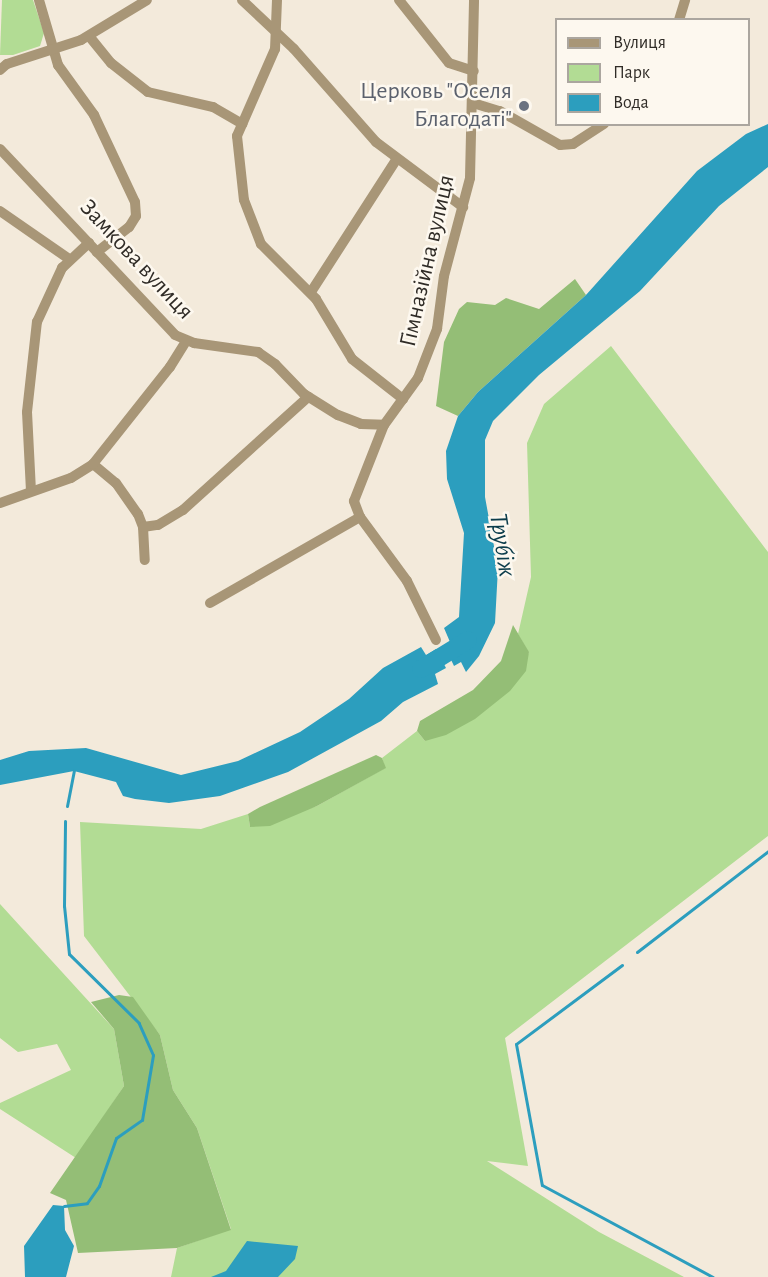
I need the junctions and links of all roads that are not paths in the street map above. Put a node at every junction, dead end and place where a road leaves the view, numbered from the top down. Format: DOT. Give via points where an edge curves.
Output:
graph roads {
  1 [pos="39,0"];
  2 [pos="147,0"];
  3 [pos="242,0"];
  4 [pos="277,0"];
  5 [pos="399,0"];
  6 [pos="474,0"];
  7 [pos="685,0"];
  8 [pos="680,18"];
  9 [pos="277,33"];
  10 [pos="89,36"];
  11 [pos="54,51"];
  12 [pos="0,70"];
  13 [pos="474,71"];
  14 [pos="474,103"];
  15 [pos="242,124"];
  16 [pos="601,126"];
  17 [pos="0,149"];
  18 [pos="396,160"];
  19 [pos="463,207"];
  20 [pos="0,211"];
  21 [pos="90,243"];
  22 [pos="97,252"];
  23 [pos="69,259"];
  24 [pos="311,292"];
  25 [pos="186,341"];
  26 [pos="308,397"];
  27 [pos="403,399"];
  28 [pos="384,425"];
  29 [pos="93,464"];
  30 [pos="31,491"];
  31 [pos="0,504"];
  32 [pos="360,517"];
  33 [pos="143,527"];
  34 [pos="145,560"];
  35 [pos="210,603"];
  36 [pos="436,640"];
  1 -- 11 [label="street"];
  2 -- 10 [label="street"];
  3 -- 9 [label="street"];
  4 -- 9 [label="street"];
  5 -- 13 [label="street" via="444,58 454,66"];
  6 -- 13 [label="street, Гімназійна вулиця"];
  7 -- 8 [label="street"];
  9 -- 15 [label="street" via="270,64"];
  9 -- 18 [label="street"];
  10 -- 11 [label="street"];
  10 -- 15 [label="street" via="111,63 152,94 213,107"];
  11 -- 12 [label="street" via="7,64"];
  11 -- 22 [label="street" via="60,70 94,115 135,202 136,213 129,227"];
  13 -- 14 [label="street, Гімназійна вулиця"];
  14 -- 16 [label="street" via="500,111 560,145 573,144"];
  14 -- 19 [label="street, Гімназійна вулиця" via="470,178"];
  15 -- 24 [label="street" via="236,140 238,165 244,200 258,237"];
  17 -- 21 [label="street, Замкова вулиця"];
  18 -- 19 [label="street"];
  18 -- 24 [label="street"];
  19 -- 27 [label="street, Гімназійна вулиця" via="444,276 435,340"];
  20 -- 23 [label="street"];
  21 -- 22 [label="street, Замкова вулиця"];
  21 -- 23 [label="street"];
  22 -- 25 [label="street, Замкова вулиця" via="136,291 163,326"];
  23 -- 30 [label="street" via="51,285 36,328 27,412"];
  24 -- 27 [label="street" via="357,364"];
  25 -- 26 [label="street, Замкова вулиця" via="258,352"];
  25 -- 29 [label="street"];
  26 -- 28 [label="street, Замкова вулиця" via="354,422"];
  26 -- 33 [label="street" via="183,510 158,525"];
  27 -- 28 [label="street, Гімназійна вулиця"];
  28 -- 32 [label="street, Гімназійна вулиця" via="355,494"];
  29 -- 30 [label="street" via="71,478"];
  29 -- 33 [label="street" via="116,483"];
  30 -- 31 [label="street"];
  32 -- 35 [label="street"];
  32 -- 36 [label="street" via="407,581"];
  33 -- 34 [label="street"];
}
